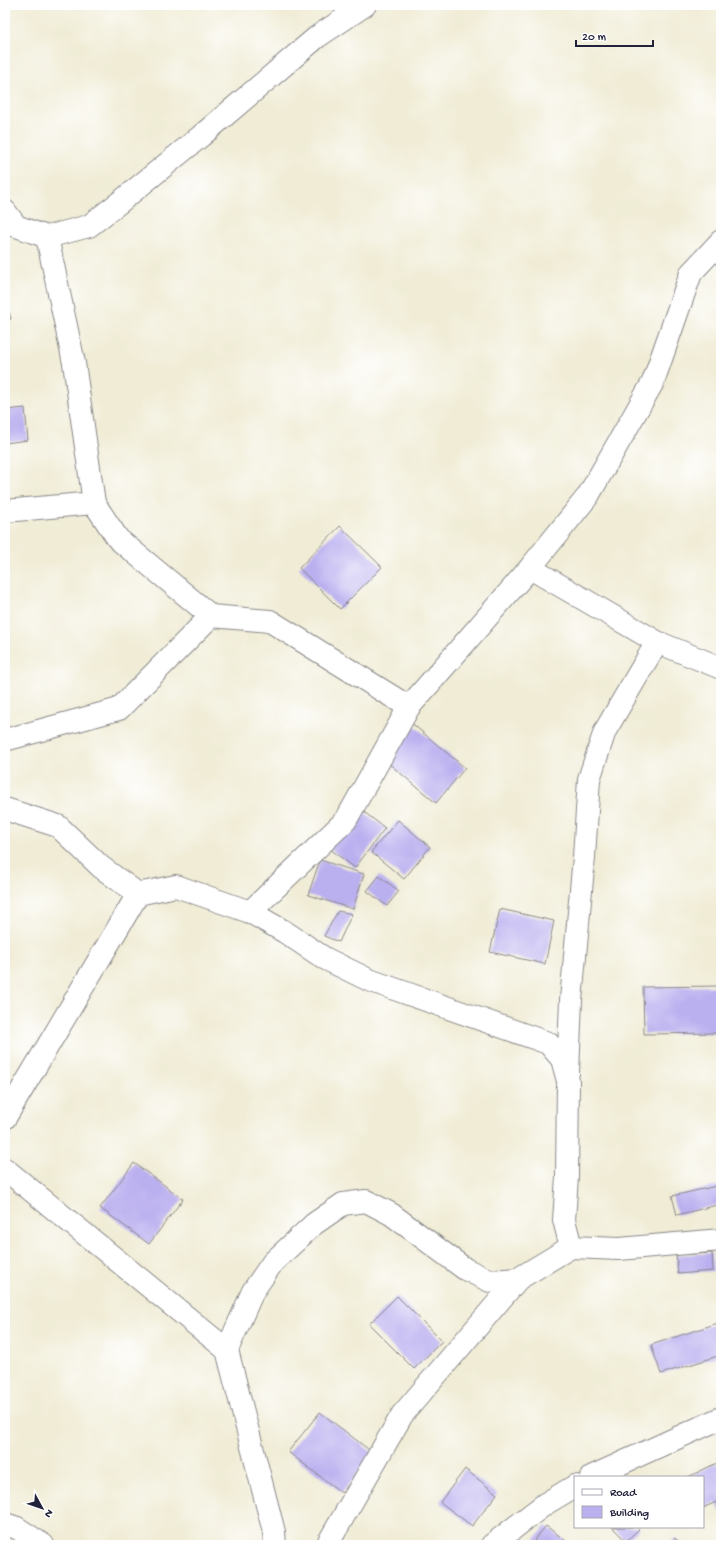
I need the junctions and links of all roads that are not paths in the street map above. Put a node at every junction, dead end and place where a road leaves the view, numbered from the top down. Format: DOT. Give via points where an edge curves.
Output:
graph roads {
  1 [pos="365,5"];
  2 [pos="5,211"];
  3 [pos="47,237"];
  4 [pos="721,241"];
  5 [pos="94,503"];
  6 [pos="5,511"];
  7 [pos="530,568"];
  8 [pos="211,616"];
  9 [pos="657,642"];
  10 [pos="721,668"];
  11 [pos="409,707"];
  12 [pos="5,740"];
  13 [pos="5,809"];
  14 [pos="138,894"];
  15 [pos="250,912"];
  16 [pos="568,1081"];
  17 [pos="5,1118"];
  18 [pos="5,1169"];
  19 [pos="721,1240"];
  20 [pos="571,1247"];
  21 [pos="518,1279"];
  22 [pos="227,1350"];
  23 [pos="721,1418"];
  24 [pos="593,1476"];
  25 [pos="574,1487"];
  26 [pos="5,1524"];
  27 [pos="43,1545"];
  28 [pos="275,1545"];
  29 [pos="327,1545"];
  30 [pos="492,1545"];
  1 -- 3 [label="street" via="317,37 201,136 89,226"];
  2 -- 3 [label="street" via="16,226"];
  3 -- 5 [label="street" via="74,363"];
  4 -- 7 [label="street" via="691,273 653,382 588,496"];
  5 -- 6 [label="street"];
  5 -- 8 [label="street" via="118,539"];
  7 -- 9 [label="street"];
  7 -- 11 [label="street"];
  8 -- 11 [label="street" via="270,621"];
  8 -- 12 [label="street" via="119,709"];
  9 -- 10 [label="street"];
  9 -- 16 [label="street" via="606,731 589,780 571,1000"];
  11 -- 15 [label="street" via="346,820"];
  13 -- 14 [label="street" via="58,826 101,867"];
  14 -- 15 [label="street" via="176,886"];
  14 -- 17 [label="street"];
  15 -- 16 [label="street" via="324,958 369,980 548,1043 562,1059"];
  16 -- 20 [label="street" via="564,1220"];
  18 -- 22 [label="street"];
  19 -- 20 [label="street" via="619,1250"];
  20 -- 21 [label="street"];
  21 -- 22 [label="street" via="490,1281 465,1269 391,1214 366,1201 343,1204 314,1224 273,1262 253,1291"];
  21 -- 29 [label="street" via="402,1415"];
  22 -- 28 [label="street" via="274,1532"];
  23 -- 24 [label="street"];
  25 -- 30 [label="street" via="545,1504"];
  26 -- 27 [label="street" via="17,1528"];
}
